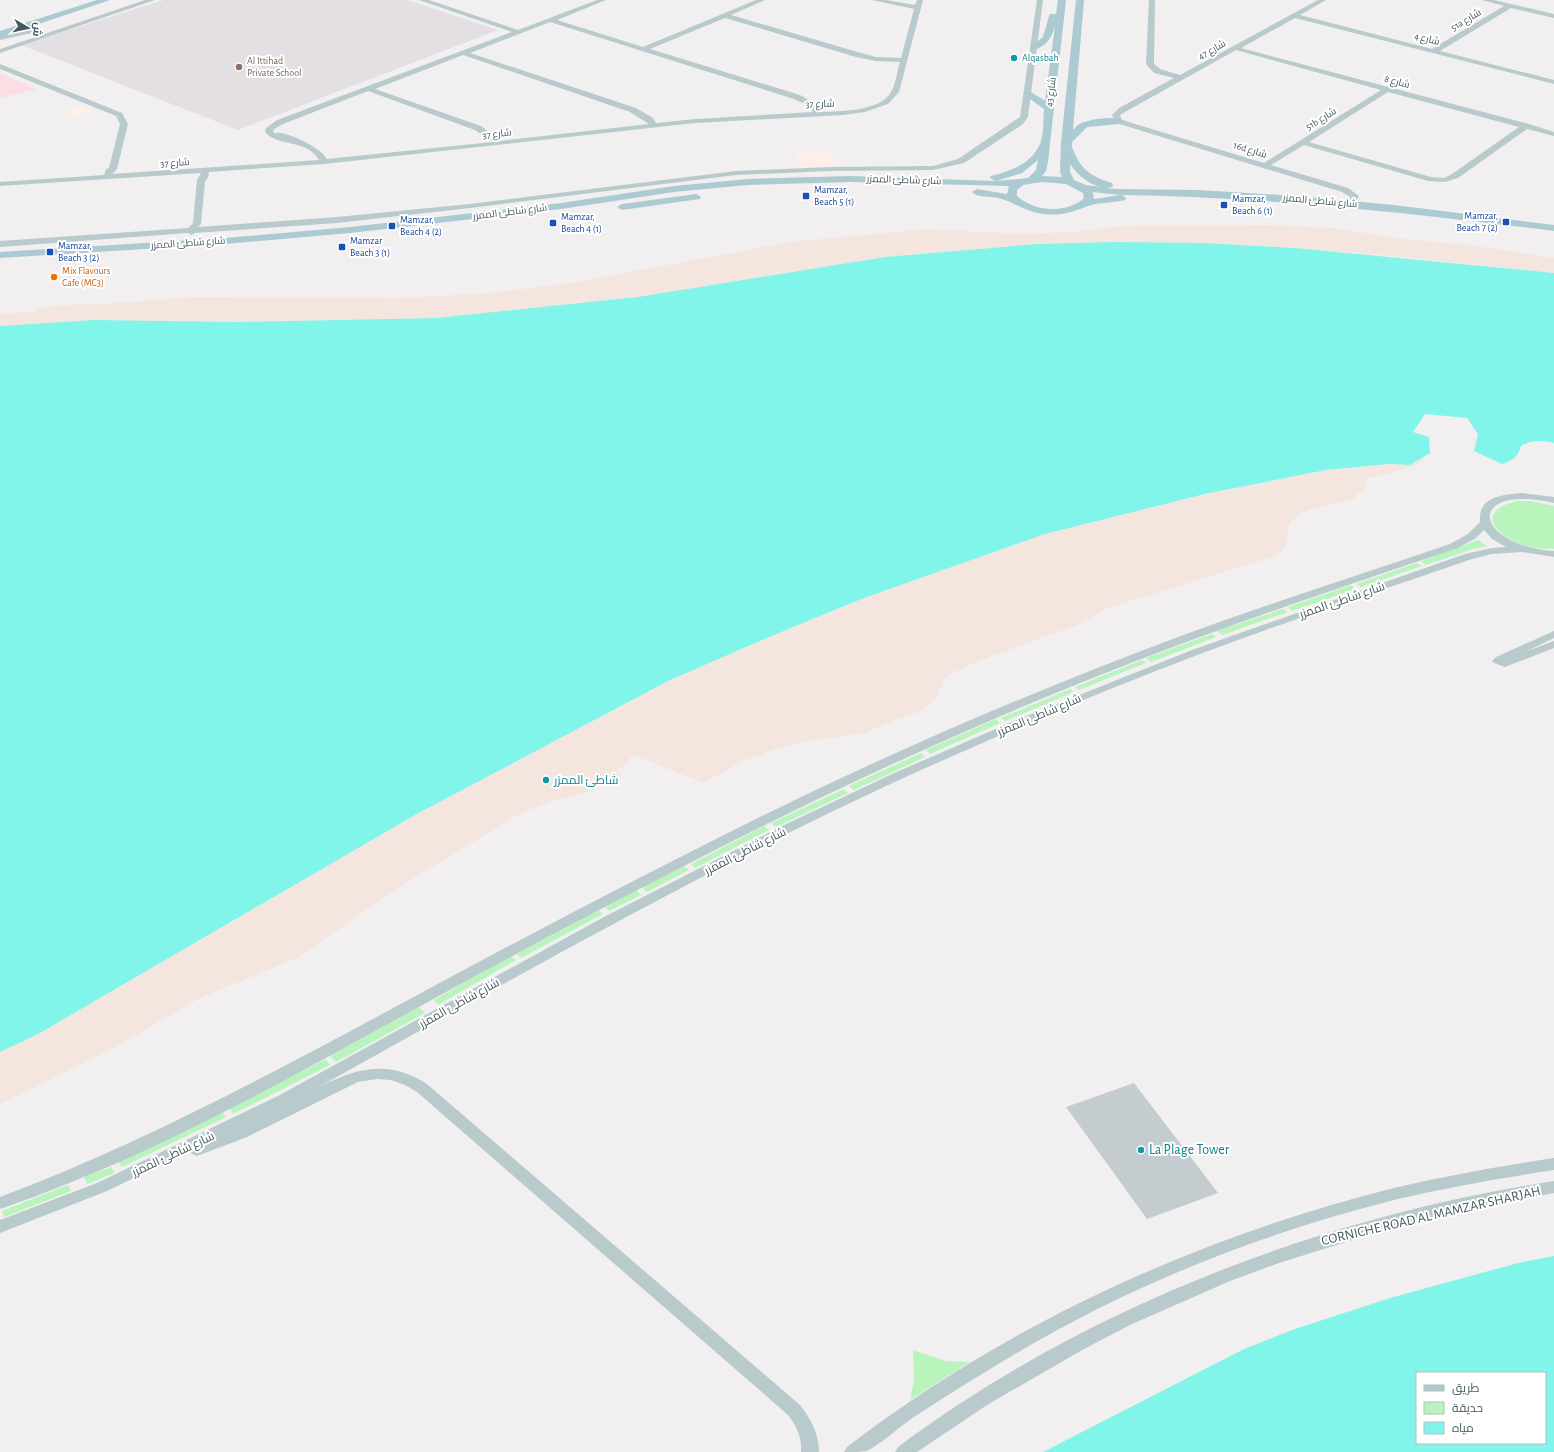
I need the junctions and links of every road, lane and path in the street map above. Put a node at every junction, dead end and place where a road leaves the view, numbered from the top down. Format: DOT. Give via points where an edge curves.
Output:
graph roads {
  1 [pos="79,0"];
  2 [pos="98,0"];
  3 [pos="106,0"];
  4 [pos="152,0"];
  5 [pos="422,0"];
  6 [pos="603,0"];
  7 [pos="762,0"];
  8 [pos="875,0"];
  9 [pos="1040,0"];
  10 [pos="1080,0"];
  11 [pos="1152,0"];
  12 [pos="1323,0"];
  13 [pos="1485,0"];
  14 [pos="1062,3"];
  15 [pos="919,5"];
  16 [pos="1509,6"];
  17 [pos="113,13"];
  18 [pos="724,15"];
  19 [pos="1295,16"];
  20 [pos="1554,16"];
  21 [pos="46,19"];
  22 [pos="550,20"];
  23 [pos="0,25"];
  24 [pos="518,32"];
  25 [pos="0,34"];
  26 [pos="0,38"];
  27 [pos="1034,47"];
  28 [pos="643,48"];
  29 [pos="1235,48"];
  30 [pos="0,50"];
  31 [pos="1434,51"];
  32 [pos="463,53"];
  33 [pos="904,60"];
  34 [pos="0,66"];
  35 [pos="1181,78"];
  36 [pos="1554,82"];
  37 [pos="368,89"];
  38 [pos="1387,89"];
  39 [pos="1028,94"];
  40 [pos="1050,108"];
  41 [pos="810,110"];
  42 [pos="1119,121"];
  43 [pos="648,123"];
  44 [pos="1526,126"];
  45 [pos="1554,134"];
  46 [pos="493,142"];
  47 [pos="1302,142"];
  48 [pos="1046,143"];
  49 [pos="1066,144"];
  50 [pos="320,160"];
  51 [pos="1265,166"];
  52 [pos="205,171"];
  53 [pos="196,172"];
  54 [pos="114,173"];
  55 [pos="201,180"];
  56 [pos="924,180"];
  57 [pos="1033,180"];
  58 [pos="1069,181"];
  59 [pos="1020,183"];
  60 [pos="0,184"];
  61 [pos="1084,188"];
  62 [pos="594,190"];
  63 [pos="1157,192"];
  64 [pos="643,194"];
  65 [pos="680,199"];
  66 [pos="1013,199"];
  67 [pos="1338,203"];
  68 [pos="1086,204"];
  69 [pos="663,212"];
  70 [pos="1554,228"];
  71 [pos="196,229"];
  72 [pos="1554,234"];
  73 [pos="0,244"];
  74 [pos="0,255"];
  75 [pos="0,266"];
  76 [pos="1554,500"];
  77 [pos="1485,523"];
  78 [pos="1522,549"];
  79 [pos="1554,554"];
  80 [pos="1554,634"];
  81 [pos="1554,644"];
  82 [pos="170,1156"];
  83 [pos="1554,1164"];
  84 [pos="1554,1187"];
  85 [pos="0,1203"];
  86 [pos="0,1227"];
  87 [pos="810,1452"];
  88 [pos="853,1452"];
  89 [pos="904,1452"];
  1 -- 23 [label="main road"];
  2 -- 21 [label="main road"];
  3 -- 21 [label="main road"];
  4 -- 17 [label="street"];
  5 -- 24 [label="street"];
  6 -- 22 [label="street"];
  7 -- 18 [label="street"];
  8 -- 15 [label="street" via="901,6"];
  9 -- 27 [label="street"];
  10 -- 49 [label="main road, شارع 43"];
  11 -- 35 [label="street" via="1150,64 1157,71"];
  12 -- 19 [label="street, شارع 47"];
  13 -- 16 [label="street"];
  14 -- 27 [label="main road" via="1054,15 1047,38"];
  14 -- 40 [label="main road, شارع 43"];
  15 -- 33 [label="street, شارع 37"];
  16 -- 20 [label="street"];
  16 -- 31 [label="street, 51a شارع"];
  17 -- 26 [label="street" via="95,11 18,36"];
  17 -- 30 [label="street"];
  18 -- 28 [label="street"];
  18 -- 33 [label="street" via="860,56"];
  19 -- 29 [label="street, شارع 47"];
  19 -- 31 [label="street, شارع 4"];
  21 -- 25 [label="main road"];
  22 -- 24 [label="street"];
  22 -- 28 [label="street"];
  24 -- 32 [label="street"];
  27 -- 39 [label="street"];
  28 -- 41 [label="street" via="797,97 806,101"];
  29 -- 35 [label="street, شارع 47"];
  29 -- 38 [label="street, شارع 8"];
  31 -- 36 [label="street, شارع 4"];
  32 -- 37 [label="street"];
  32 -- 43 [label="street" via="633,110"];
  33 -- 41 [label="street, شارع 37" via="895,92 888,100 854,112 817,114"];
  34 -- 54 [label="street" via="119,116 124,124"];
  35 -- 42 [label="street, شارع 47" via="1118,113 1116,115"];
  37 -- 46 [label="street" via="478,128"];
  37 -- 50 [label="street" via="270,128 269,132 272,135 311,148"];
  38 -- 44 [label="street, شارع 8"];
  38 -- 47 [label="street, 51b شارع"];
  39 -- 40 [label="main road"];
  39 -- 62 [label="street" via="1024,117 1020,122 964,159 946,166 927,169 830,169 743,173"];
  40 -- 48 [label="main road, شارع 43"];
  41 -- 43 [label="street, شارع 37"];
  42 -- 49 [label="main road" via="1084,125"];
  42 -- 51 [label="street, 16d شارع"];
  43 -- 46 [label="street, شارع 37"];
  44 -- 45 [label="street, شارع 8"];
  44 -- 47 [label="street" via="1456,176 1446,180 1424,177"];
  46 -- 50 [label="street, شارع 37"];
  47 -- 51 [label="street, 51b شارع"];
  48 -- 56 [label="main road" via="1029,166 1012,174 986,179"];
  48 -- 57 [label="main road, شارع 43" via="1041,171"];
  49 -- 58 [label="main road, شارع 43" via="1065,167"];
  49 -- 63 [label="main road" via="1076,168 1088,178 1112,186"];
  50 -- 52 [label="street, شارع 37"];
  51 -- 67 [label="street, 16d شارع" via="1345,190 1355,196 1352,200"];
  52 -- 53 [label="street, شارع 37"];
  52 -- 55 [label="street"];
  53 -- 54 [label="street, شارع 37"];
  53 -- 55 [label="street" via="197,178"];
  54 -- 60 [label="street" via="109,171 107,177"];
  55 -- 71 [label="street"];
  56 -- 59 [label="main road, شارع شاطئ الممزر" via="985,184"];
  56 -- 64 [label="main road, شارع شاطئ الممزر" via="792,180 727,184"];
  57 -- 58 [label="main road, شارع شاطئ الممزر"];
  57 -- 59 [label="main road, شارع شاطئ الممزر"];
  58 -- 61 [label="main road, شارع شاطئ الممزر"];
  59 -- 66 [label="main road" via="1012,189"];
  61 -- 63 [label="main road, شارع شاطئ الممزر" via="1115,192"];
  61 -- 68 [label="main road" via="1090,195"];
  62 -- 64 [label="main road"];
  62 -- 71 [label="street" via="422,212"];
  63 -- 67 [label="main road, شارع شاطئ الممزر" via="1256,196"];
  64 -- 74 [label="main road, شارع شاطئ الممزر" via="547,208 350,230 225,241"];
  65 -- 66 [label="main road, شارع شاطئ الممزر" via="777,190 850,188 960,191"];
  65 -- 69 [label="main road"];
  65 -- 75 [label="main road, شارع شاطئ الممزر" via="514,222 346,241"];
  66 -- 68 [label="main road, شارع شاطئ الممزر" via="1027,207 1049,212 1067,211"];
  67 -- 70 [label="main road, شارع شاطئ الممزر"];
  68 -- 72 [label="main road, شارع شاطئ الممزر" via="1117,198 1147,197 1258,202 1347,209"];
  71 -- 73 [label="street"];
  76 -- 77 [label="street" via="1536,496 1495,501 1487,507"];
  77 -- 78 [label="street" via="1498,538"];
  77 -- 85 [label="street, شارع شاطئ الممزر" via="1472,536 1454,546 1175,642 1003,711 868,771 768,818 589,910 207,1113 92,1167"];
  78 -- 79 [label="street"];
  78 -- 82 [label="street, شارع شاطئ الممزر" via="1469,556 1196,652 1083,696 952,752 783,831 609,920 290,1096"];
  80 -- 81 [label="street" via="1498,661 1504,664"];
  82 -- 86 [label="street, شارع شاطئ الممزر" via="102,1187"];
  82 -- 87 [label="street" via="203,1148 235,1136 355,1077 385,1074 412,1081 794,1410 806,1427"];
  83 -- 88 [label="street, CORNICHE ROAD AL MAMZAR SHARJAH" via="1437,1185 1306,1219 1174,1267 1094,1303 1002,1352 896,1420"];
  84 -- 89 [label="street, CORNICHE ROAD AL MAMZAR SHARJAH" via="1370,1227 1226,1274 1156,1304 1079,1342 979,1401"];
}
